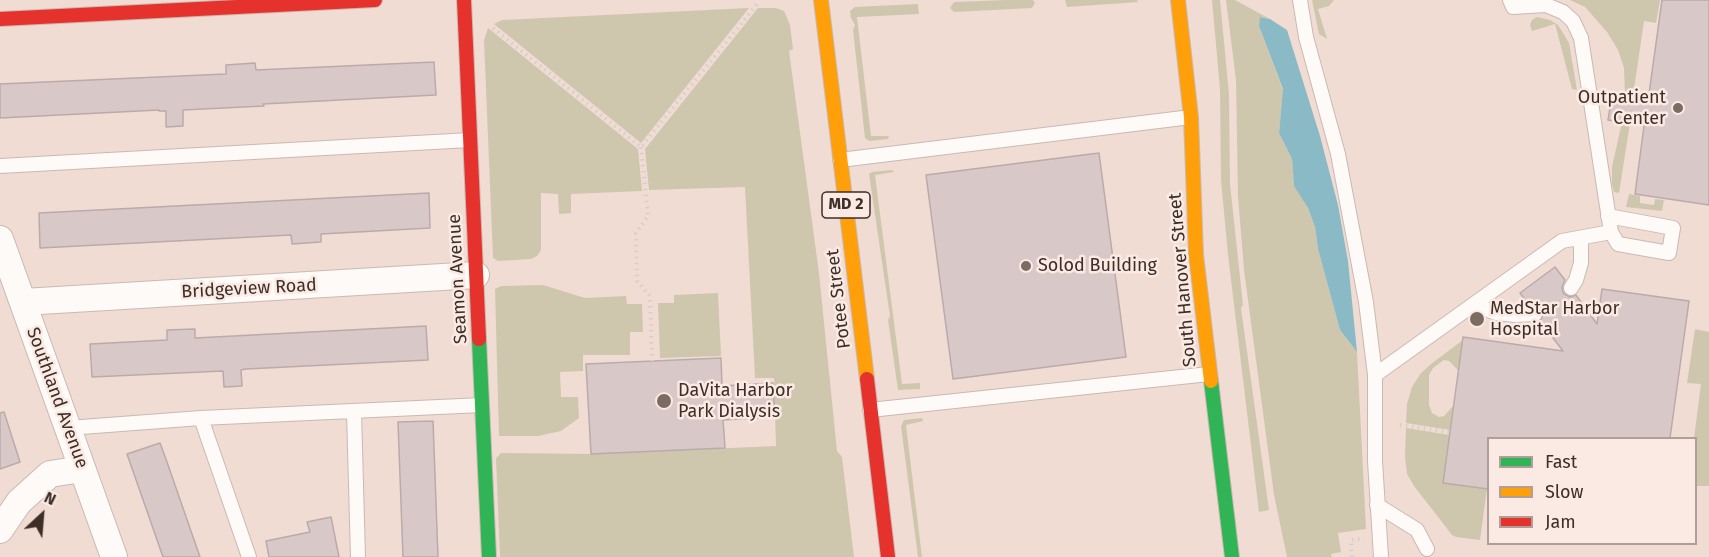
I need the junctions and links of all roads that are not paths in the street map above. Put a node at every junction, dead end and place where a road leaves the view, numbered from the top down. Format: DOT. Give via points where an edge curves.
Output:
graph roads {
  1 [pos="375,0"];
  2 [pos="464,0"];
  3 [pos="821,0"];
  4 [pos="1178,0"];
  5 [pos="1300,0"];
  6 [pos="1510,0"];
  7 [pos="0,19"];
  8 [pos="1191,117"];
  9 [pos="470,140"];
  10 [pos="840,160"];
  11 [pos="0,166"];
  12 [pos="1608,216"];
  13 [pos="1611,232"];
  14 [pos="1581,238"];
  15 [pos="0,239"];
  16 [pos="476,275"];
  17 [pos="1571,288"];
  18 [pos="23,302"];
  19 [pos="1473,305"];
  20 [pos="1535,314"];
  21 [pos="1209,374"];
  22 [pos="1375,375"];
  23 [pos="482,405"];
  24 [pos="870,410"];
  25 [pos="354,412"];
  26 [pos="201,418"];
  27 [pos="68,428"];
  28 [pos="82,469"];
  29 [pos="1377,505"];
  30 [pos="0,530"];
  31 [pos="1427,549"];
  32 [pos="114,557"];
  33 [pos="249,557"];
  34 [pos="358,557"];
  35 [pos="489,557"];
  36 [pos="888,557"];
  37 [pos="1232,557"];
  38 [pos="1381,557"];
  1 -- 7 [label="main road"];
  2 -- 9 [label="main road, Seamon Avenue"];
  3 -- 10 [label="main road, Potee Street / MD 2"];
  4 -- 8 [label="main road, South Hanover Street"];
  5 -- 22 [label="lane" via="1305,37 1338,154 1354,230"];
  6 -- 12 [label="lane" via="1513,7 1546,5 1563,12 1573,21 1581,38"];
  8 -- 10 [label="lane"];
  8 -- 21 [label="main road, South Hanover Street" via="1196,255"];
  9 -- 11 [label="lane"];
  9 -- 16 [label="main road, Seamon Avenue"];
  10 -- 24 [label="main road, Potee Street / MD 2"];
  12 -- 13 [label="lane"];
  12 -- 13 [label="lane" via="1673,228 1669,252 1618,244"];
  13 -- 14 [label="lane"];
  14 -- 17 [label="lane" via="1581,263"];
  14 -- 19 [label="lane" via="1563,241"];
  15 -- 18 [label="street, Southland Avenue"];
  16 -- 18 [label="street, Bridgeview Road"];
  16 -- 23 [label="main road, Seamon Avenue"];
  18 -- 27 [label="street, Southland Avenue"];
  19 -- 20 [label="lane" via="1506,314"];
  19 -- 22 [label="lane"];
  21 -- 24 [label="lane"];
  21 -- 37 [label="main road, South Hanover Street"];
  22 -- 29 [label="lane"];
  23 -- 25 [label="lane"];
  23 -- 35 [label="main road, Seamon Avenue"];
  24 -- 36 [label="main road, Potee Street / MD 2"];
  25 -- 26 [label="lane"];
  25 -- 34 [label="lane"];
  26 -- 27 [label="lane"];
  26 -- 33 [label="lane"];
  27 -- 28 [label="street, Southland Avenue"];
  28 -- 30 [label="street" via="50,474 19,502"];
  28 -- 32 [label="street, Southland Avenue"];
  29 -- 31 [label="lane" via="1417,530"];
  29 -- 38 [label="lane"];
}
